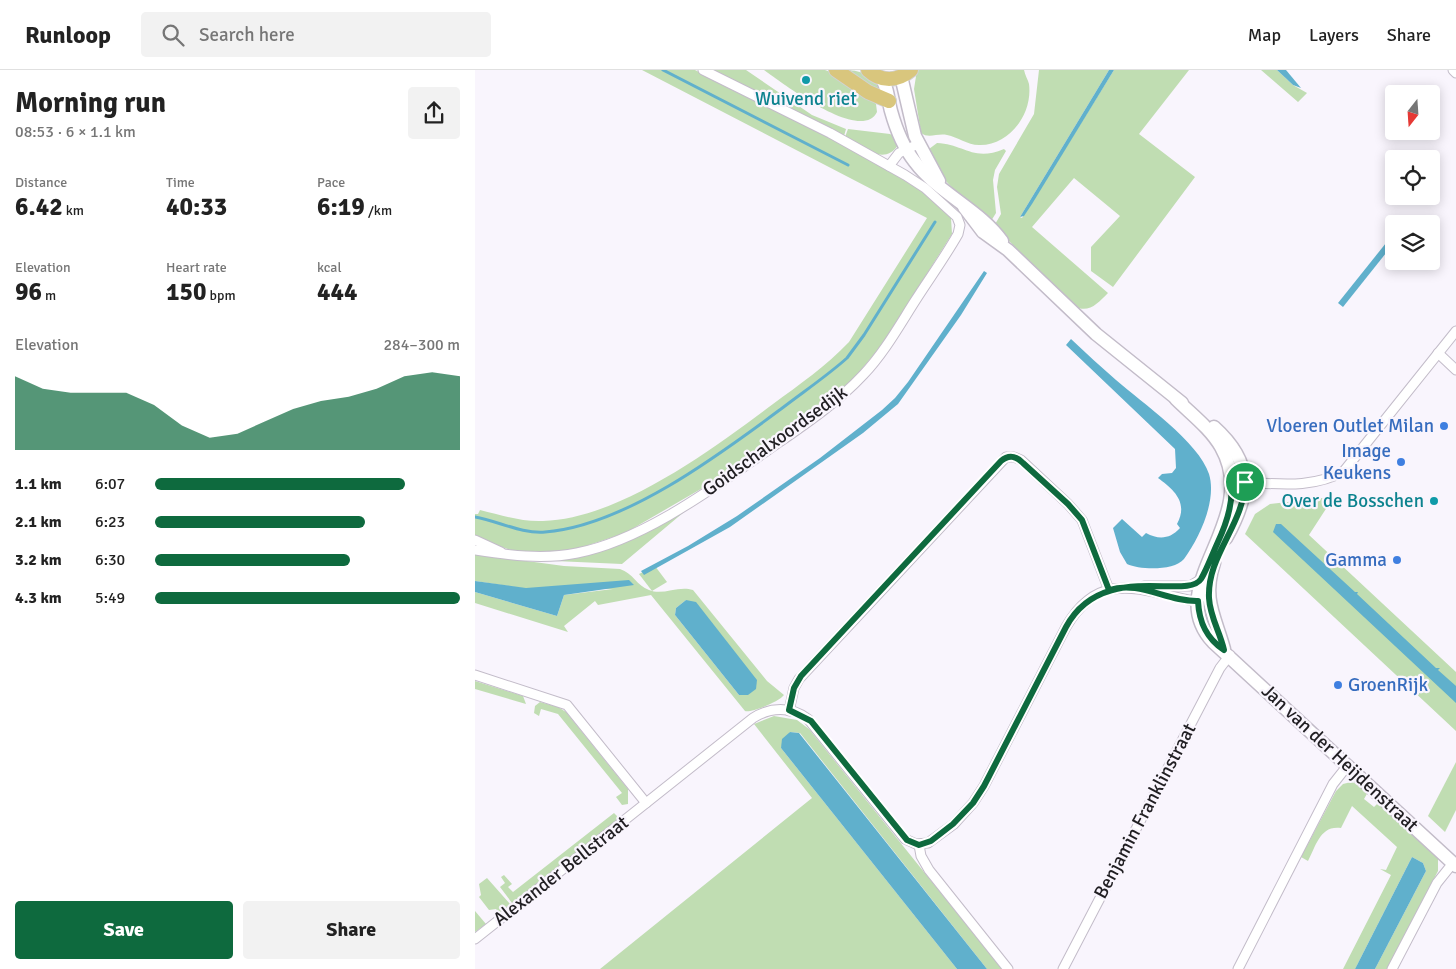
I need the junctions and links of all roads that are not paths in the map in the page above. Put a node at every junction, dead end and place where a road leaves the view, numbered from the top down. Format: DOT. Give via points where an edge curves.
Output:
graph roads {
  1 [pos="703,70"];
  2 [pos="836,70"];
  3 [pos="868,70"];
  4 [pos="1453,70"];
  5 [pos="897,72"];
  6 [pos="1456,73"];
  7 [pos="889,101"];
  8 [pos="918,144"];
  9 [pos="906,149"];
  10 [pos="889,166"];
  11 [pos="942,186"];
  12 [pos="1456,331"];
  13 [pos="1438,353"];
  14 [pos="1456,370"];
  15 [pos="1177,399"];
  16 [pos="1231,482"];
  17 [pos="1245,482"];
  18 [pos="475,540"];
  19 [pos="475,550"];
  20 [pos="505,554"];
  21 [pos="1205,585"];
  22 [pos="1139,587"];
  23 [pos="1109,590"];
  24 [pos="1198,601"];
  25 [pos="1227,652"];
  26 [pos="475,675"];
  27 [pos="789,710"];
  28 [pos="1347,765"];
  29 [pos="646,803"];
  30 [pos="919,845"];
  31 [pos="1454,865"];
  32 [pos="475,939"];
  33 [pos="1008,969"];
  34 [pos="1063,969"];
  35 [pos="1238,969"];
  36 [pos="1392,969"];
  1 -- 10 [label="street"];
  2 -- 7 [label="main road" via="868,92"];
  3 -- 5 [label="main road"];
  4 -- 6 [label="street"];
  5 -- 7 [label="street, Jan van der Heijdenstraat" via="885,85"];
  5 -- 8 [label="street, Jan van der Heijdenstraat"];
  7 -- 9 [label="street, Jan van der Heijdenstraat"];
  8 -- 9 [label="street"];
  8 -- 11 [label="street, Jan van der Heijdenstraat"];
  9 -- 10 [label="street"];
  9 -- 11 [label="street, Jan van der Heijdenstraat" via="923,172"];
  10 -- 20 [label="street, Goidschalxoordsedijk" via="939,199 957,217 960,227 884,348 855,384 753,460 634,533 577,553"];
  11 -- 15 [label="street, Jan van der Heijdenstraat" via="990,226 1008,250 1101,338"];
  12 -- 13 [label="street"];
  13 -- 14 [label="street"];
  13 -- 17 [label="street" via="1344,471 1306,484"];
  15 -- 16 [label="street, Jan van der Heijdenstraat" via="1219,444 1228,464"];
  15 -- 17 [label="street, Jan van der Heijdenstraat" via="1232,445 1242,465"];
  16 -- 17 [label="street"];
  16 -- 21 [label="street, Jan van der Heijdenstraat" via="1229,512"];
  17 -- 21 [label="street, Jan van der Heijdenstraat" via="1240,510"];
  18 -- 20 [label="street, Goidschalxoordsedijk"];
  19 -- 20 [label="street, Goidschalxoordsedijk"];
  21 -- 22 [label="street"];
  21 -- 24 [label="street, Jan van der Heijdenstraat"];
  21 -- 25 [label="street, Jan van der Heijdenstraat" via="1213,618"];
  22 -- 23 [label="street"];
  22 -- 24 [label="street"];
  23 -- 27 [label="street" via="1078,514 1021,460 1006,457 801,676 794,688"];
  23 -- 30 [label="street" via="1085,603 1069,620 973,803 941,834"];
  24 -- 25 [label="street, Jan van der Heijdenstraat" via="1206,632"];
  25 -- 28 [label="street, Jan van der Heijdenstraat"];
  25 -- 34 [label="street, Benjamin Franklinstraat"];
  26 -- 29 [label="street" via="567,706"];
  27 -- 29 [label="street, Alexander Bellstraat" via="774,709 758,715"];
  27 -- 30 [label="street" via="811,721 905,839"];
  28 -- 31 [label="street, Jan van der Heijdenstraat"];
  28 -- 35 [label="street" via="1333,784"];
  29 -- 32 [label="street, Alexander Bellstraat"];
  30 -- 33 [label="street" via="929,870"];
  31 -- 36 [label="street" via="1437,883"];
}
